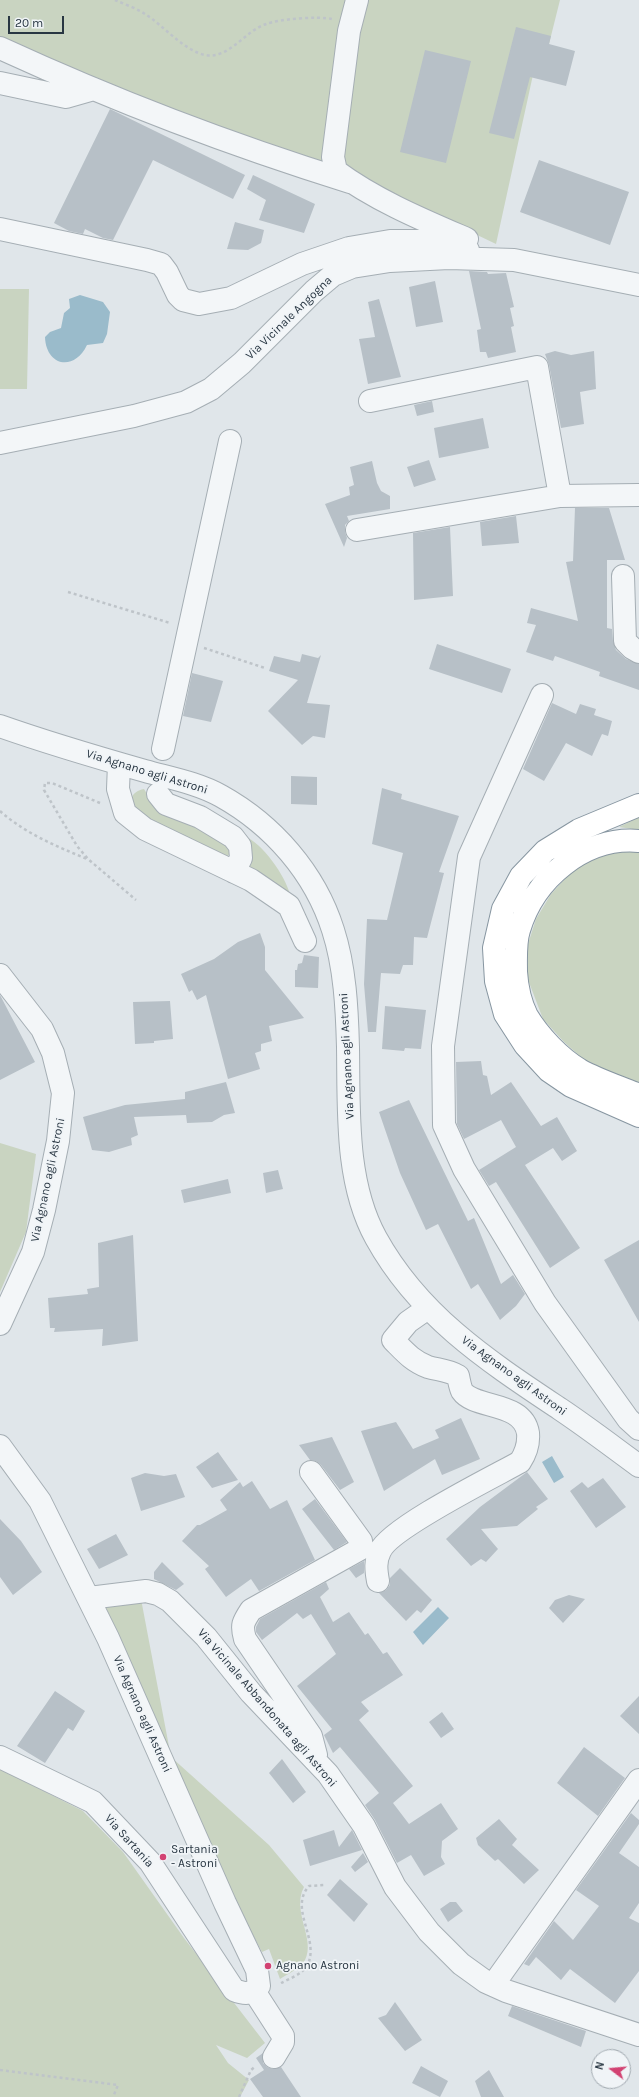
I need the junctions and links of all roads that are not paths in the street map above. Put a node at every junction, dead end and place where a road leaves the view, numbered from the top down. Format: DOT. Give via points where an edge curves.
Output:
graph roads {
  1 [pos="357,0"];
  2 [pos="0,48"];
  3 [pos="0,83"];
  4 [pos="94,90"];
  5 [pos="350,182"];
  6 [pos="0,228"];
  7 [pos="514,260"];
  8 [pos="639,285"];
  9 [pos="370,401"];
  10 [pos="230,441"];
  11 [pos="0,443"];
  12 [pos="639,495"];
  13 [pos="560,496"];
  14 [pos="357,530"];
  15 [pos="623,576"];
  16 [pos="639,652"];
  17 [pos="542,695"];
  18 [pos="0,726"];
  19 [pos="163,749"];
  20 [pos="119,764"];
  21 [pos="158,794"];
  22 [pos="639,805"];
  23 [pos="639,841"];
  24 [pos="234,872"];
  25 [pos="305,941"];
  26 [pos="0,975"];
  27 [pos="639,1095"];
  28 [pos="639,1116"];
  29 [pos="428,1308"];
  30 [pos="0,1324"];
  31 [pos="639,1429"];
  32 [pos="0,1446"];
  33 [pos="639,1466"];
  34 [pos="310,1472"];
  35 [pos="378,1581"];
  36 [pos="89,1598"];
  37 [pos="0,1757"];
  38 [pos="319,1765"];
  39 [pos="639,1780"];
  40 [pos="493,1985"];
  41 [pos="254,1991"];
  42 [pos="639,2035"];
  43 [pos="267,2060"];
  1 -- 5 [label="street" via="350,25 333,157 336,171"];
  2 -- 4 [label="street"];
  3 -- 4 [label="street" via="66,97"];
  4 -- 5 [label="street" via="271,157"];
  5 -- 7 [label="street" via="420,218"];
  6 -- 7 [label="street" via="161,264 178,295 183,300 199,304 231,298 302,264 349,248 390,241 429,241"];
  7 -- 8 [label="street, Via Vicinale Angogna"];
  7 -- 11 [label="street, Via Vicinale Angogna" via="449,258 390,261 352,267 333,275 242,363 210,389 186,402 134,416"];
  9 -- 13 [label="street" via="537,367"];
  10 -- 19 [label="street"];
  12 -- 13 [label="street"];
  13 -- 14 [label="street"];
  15 -- 16 [label="street" via="625,641"];
  17 -- 31 [label="street" via="468,857 443,1046 444,1125 464,1169 545,1303 628,1419"];
  18 -- 20 [label="street, Via Agnano agli Astroni"];
  20 -- 24 [label="street" via="118,789 125,813 145,829"];
  20 -- 29 [label="street, Via Agnano agli Astroni" via="220,795 272,832 295,856 333,929 340,958 347,1031 353,1159 360,1196 374,1235 393,1266"];
  21 -- 24 [label="street" via="166,804 200,817 233,837 240,846 241,858"];
  22 -- 28 [label="highway" via="579,830 545,851 521,876 503,909 494,948 496,981 505,1014 525,1045 549,1071 571,1086"];
  23 -- 27 [label="highway" via="606,843 586,851 566,862 549,877 532,899 519,930 516,961 518,990 527,1016 543,1037 580,1070"];
  24 -- 25 [label="street" via="251,880 289,906"];
  26 -- 30 [label="street, Via Agnano agli Astroni" via="42,1029 53,1053 64,1093 58,1141 33,1252"];
  29 -- 33 [label="street, Via Agnano agli Astroni" via="470,1348"];
  29 -- 35 [label="street" via="408,1322 393,1340 411,1359 428,1367 449,1370 458,1376 462,1391 471,1398 509,1411 519,1418 527,1430 527,1447 520,1462 407,1525 380,1550 376,1565"];
  32 -- 36 [label="street, Via Agnano agli Astroni" via="40,1501"];
  34 -- 38 [label="street" via="362,1541 362,1548 251,1610 244,1620 242,1629 245,1639 311,1736"];
  36 -- 38 [label="street, Via Vicinale Abbandonata agli Astroni" via="146,1592 158,1594 170,1601 206,1637 251,1692"];
  36 -- 41 [label="street, Via Agnano agli Astroni" via="257,1970 259,1986"];
  37 -- 41 [label="street, Via Sartania" via="93,1802 150,1862 234,1990 242,1994"];
  38 -- 40 [label="street, Via Vicinale Abbandonata agli Astroni" via="364,1826 395,1888 429,1932 461,1964"];
  39 -- 40 [label="street"];
  40 -- 42 [label="street, Via Vicinale Abbandonata agli Astroni"];
  41 -- 43 [label="street" via="283,2036 283,2042"];
}
